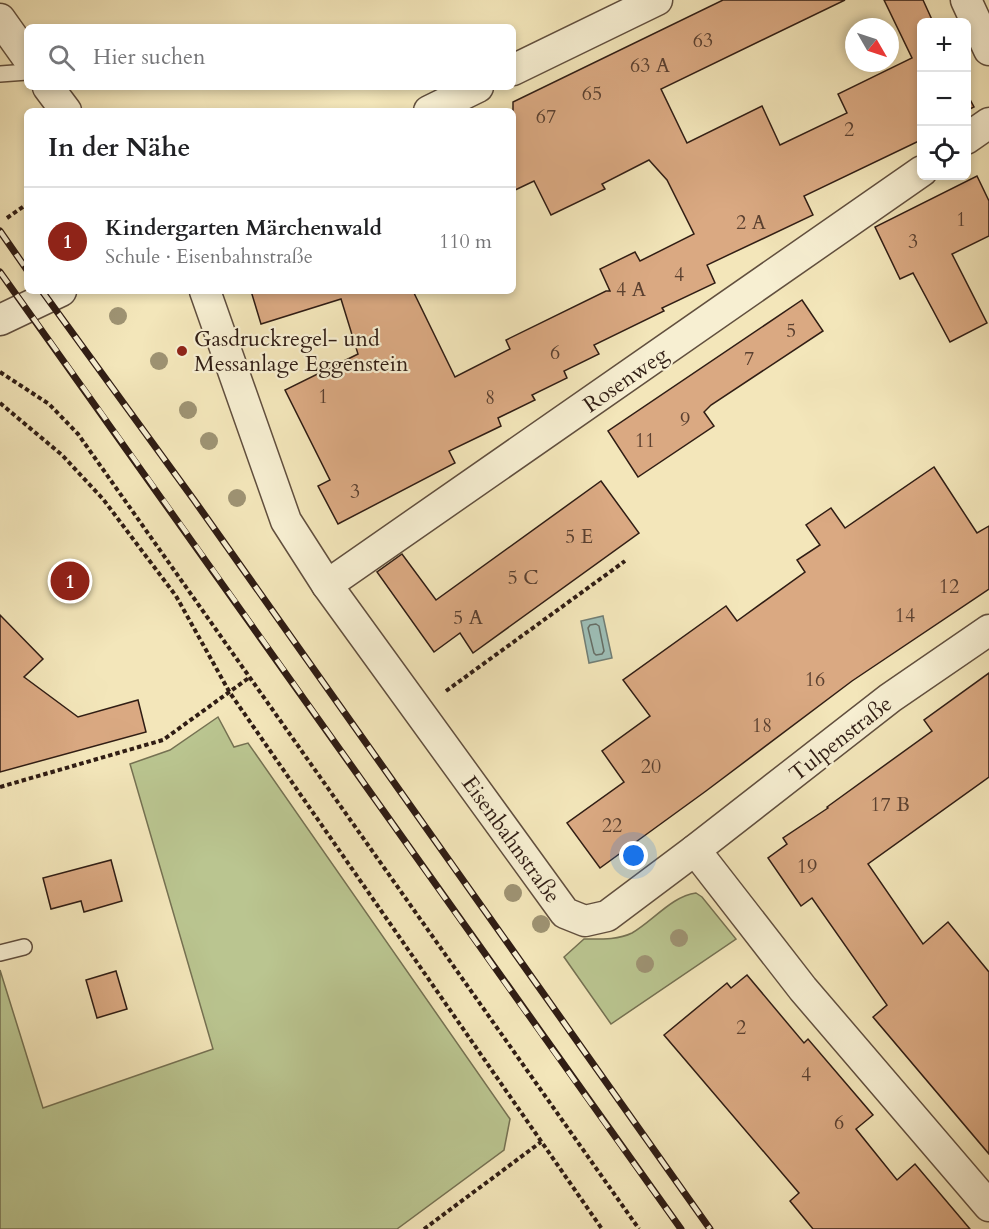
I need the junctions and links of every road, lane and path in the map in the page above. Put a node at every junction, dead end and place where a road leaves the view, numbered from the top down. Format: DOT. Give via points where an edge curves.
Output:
graph roads {
  1 [pos="657,0"];
  2 [pos="966,0"];
  3 [pos="0,19"];
  4 [pos="989,50"];
  5 [pos="24,53"];
  6 [pos="516,69"];
  7 [pos="24,72"];
  8 [pos="0,74"];
  9 [pos="50,90"];
  10 [pos="472,90"];
  11 [pos="64,108"];
  12 [pos="435,108"];
  13 [pos="989,123"];
  14 [pos="971,136"];
  15 [pos="917,174"];
  16 [pos="24,206"];
  17 [pos="7,218"];
  18 [pos="55,294"];
  19 [pos="207,294"];
  20 [pos="0,320"];
  21 [pos="0,372"];
  22 [pos="0,403"];
  23 [pos="625,561"];
  24 [pos="327,585"];
  25 [pos="989,630"];
  26 [pos="250,677"];
  27 [pos="230,693"];
  28 [pos="419,711"];
  29 [pos="0,787"];
  30 [pos="695,850"];
  31 [pos="24,947"];
  32 [pos="0,953"];
  33 [pos="541,1142"];
  34 [pos="989,1206"];
  35 [pos="424,1229"];
  36 [pos="602,1229"];
  37 [pos="639,1229"];
  1 -- 6 [label="street"];
  2 -- 4 [label="street"];
  3 -- 5 [label="street"];
  7 -- 8 [label="lane"];
  9 -- 11 [label="street"];
  10 -- 12 [label="street"];
  13 -- 14 [label="street"];
  15 -- 24 [label="street, Rosenweg"];
  16 -- 17 [label="path"];
  18 -- 20 [label="street"];
  19 -- 24 [label="street, Eisenbahnstraße" via="286,521"];
  21 -- 26 [label="path" via="49,404 78,434"];
  22 -- 27 [label="path" via="62,454 103,499 176,596"];
  23 -- 28 [label="path"];
  24 -- 28 [label="street, Eisenbahnstraße"];
  25 -- 30 [label="street, Tulpenstraße" via="890,698"];
  26 -- 27 [label="path"];
  26 -- 37 [label="path"];
  27 -- 29 [label="path" via="163,740"];
  27 -- 33 [label="path"];
  28 -- 30 [label="street, Eisenbahnstraße" via="565,913 585,921 607,916"];
  30 -- 34 [label="street" via="803,989"];
  31 -- 32 [label="lane"];
  33 -- 35 [label="path"];
  33 -- 36 [label="path"];
}
